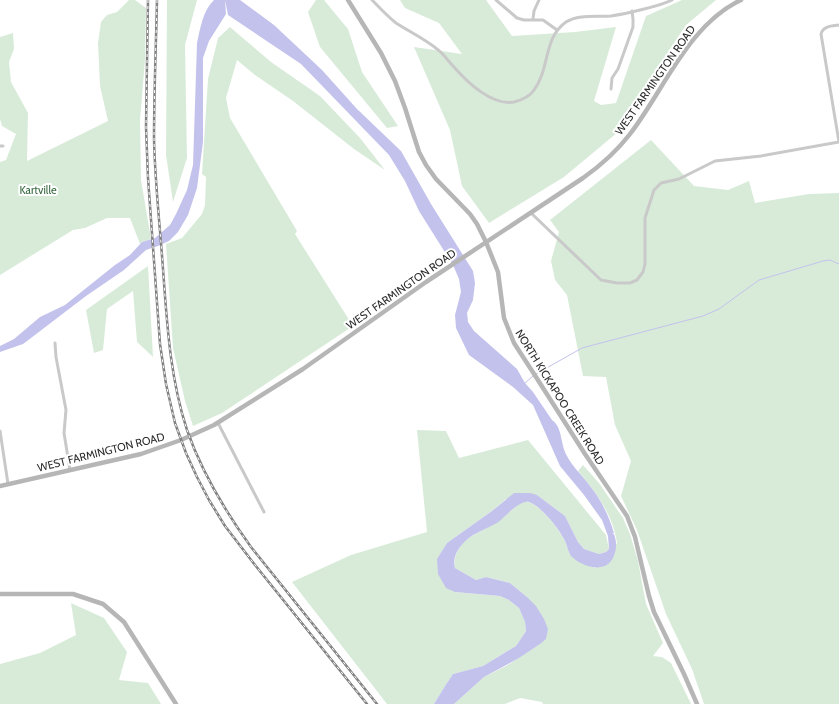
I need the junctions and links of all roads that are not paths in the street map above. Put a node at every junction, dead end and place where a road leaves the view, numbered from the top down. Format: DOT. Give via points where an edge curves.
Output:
graph roads {
  1 [pos="348,0"];
  2 [pos="372,0"];
  3 [pos="496,0"];
  4 [pos="539,0"];
  5 [pos="672,0"];
  6 [pos="741,0"];
  7 [pos="632,11"];
  8 [pos="533,19"];
  9 [pos="839,25"];
  10 [pos="557,30"];
  11 [pos="611,89"];
  12 [pos="839,142"];
  13 [pos="531,213"];
  14 [pos="486,242"];
  15 [pos="55,343"];
  16 [pos="218,423"];
  17 [pos="0,431"];
  18 [pos="70,470"];
  19 [pos="8,484"];
  20 [pos="0,486"];
  21 [pos="264,512"];
  22 [pos="0,594"];
  23 [pos="176,704"];
  24 [pos="697,704"];
  1 -- 14 [label="main road, NORTH KICKAPOO CREEK ROAD" via="393,76 419,152 436,179 470,214"];
  2 -- 10 [label="street" via="396,23 438,50 479,90 500,102 517,101 530,95 535,89"];
  3 -- 8 [label="street" via="517,18"];
  4 -- 8 [label="street"];
  5 -- 7 [label="street"];
  6 -- 13 [label="main road, WEST FARMINGTON ROAD" via="719,13 700,31 632,131 613,153 583,178"];
  7 -- 10 [label="street" via="571,20"];
  7 -- 11 [label="street" via="633,27 612,78"];
  8 -- 10 [label="street" via="546,21"];
  9 -- 12 [label="street" via="828,27 822,30 821,34"];
  12 -- 13 [label="street" via="761,156 715,161 679,179 661,183 654,190 644,218 643,272 637,280 630,283 601,280"];
  13 -- 14 [label="main road, WEST FARMINGTON ROAD"];
  14 -- 16 [label="main road, WEST FARMINGTON ROAD" via="303,369"];
  14 -- 24 [label="main road, NORTH KICKAPOO CREEK ROAD" via="498,272 506,327 627,516 635,537 654,612"];
  15 -- 18 [label="street" via="66,410 64,433"];
  16 -- 18 [label="main road, WEST FARMINGTON ROAD" via="150,451"];
  16 -- 21 [label="street"];
  17 -- 19 [label="street"];
  18 -- 19 [label="main road, WEST FARMINGTON ROAD"];
  19 -- 20 [label="main road, WEST FARMINGTON ROAD"];
  22 -- 23 [label="main road" via="73,594 103,604 124,622"];
}
